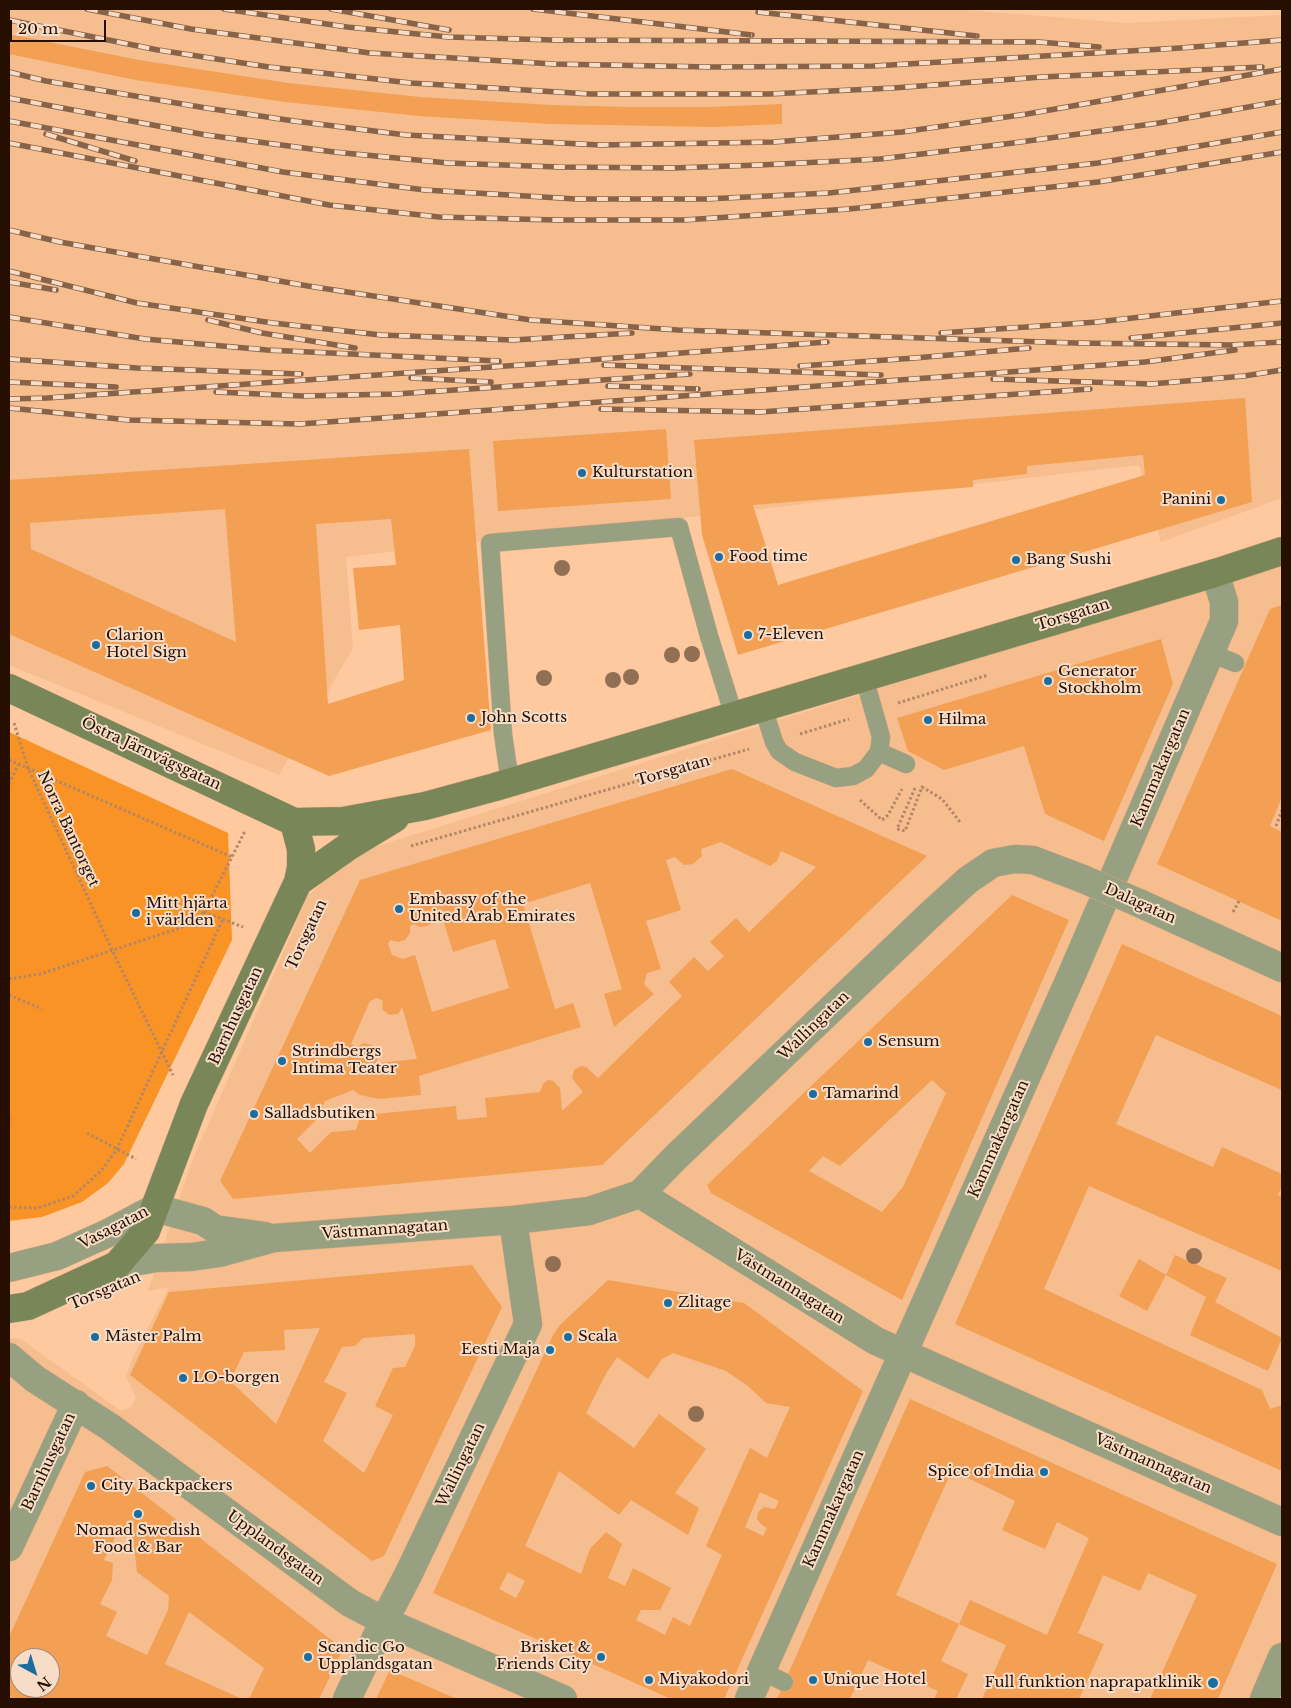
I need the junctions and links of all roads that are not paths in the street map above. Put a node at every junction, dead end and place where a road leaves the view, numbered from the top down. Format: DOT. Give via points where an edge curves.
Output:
graph roads {
  1 [pos="1282,551"];
  2 [pos="1215,573"];
  3 [pos="864,677"];
  4 [pos="9,688"];
  5 [pos="763,708"];
  6 [pos="734,716"];
  7 [pos="879,752"];
  8 [pos="906,764"];
  9 [pos="510,782"];
  10 [pos="408,810"];
  11 [pos="294,822"];
  12 [pos="993,863"];
  13 [pos="298,882"];
  14 [pos="1282,968"];
  15 [pos="640,1194"];
  16 [pos="155,1208"];
  17 [pos="513,1220"];
  18 [pos="274,1238"];
  19 [pos="117,1266"];
  20 [pos="9,1268"];
  21 [pos="9,1309"];
  22 [pos="904,1353"];
  23 [pos="9,1357"];
  24 [pos="76,1404"];
  25 [pos="1282,1522"];
  26 [pos="9,1547"];
  27 [pos="384,1621"];
  28 [pos="1282,1657"];
  29 [pos="347,1699"];
  30 [pos="564,1699"];
  31 [pos="749,1699"];
  32 [pos="1264,1699"];
  1 -- 2 [label="main road, Torsgatan"];
  2 -- 3 [label="main road, Torsgatan"];
  2 -- 22 [label="street, Kammakargatan" via="1225,613 1222,658 1094,926"];
  3 -- 5 [label="main road, Torsgatan"];
  3 -- 7 [label="lane" via="881,737"];
  4 -- 11 [label="main road, Östra Järnvägsgatan"];
  5 -- 6 [label="main road, Torsgatan"];
  5 -- 7 [label="lane" via="779,751 795,762 836,778 852,776 866,769"];
  6 -- 9 [label="main road, Torsgatan"];
  6 -- 9 [label="lane" via="679,527 490,543 503,734"];
  7 -- 8 [label="lane"];
  9 -- 10 [label="main road, Torsgatan"];
  10 -- 11 [label="main road, Torsgatan" via="343,821"];
  10 -- 13 [label="main road, Torsgatan"];
  11 -- 13 [label="main road, Barnhusgatan" via="301,849"];
  12 -- 14 [label="street, Dalagatan, bridge" via="1033,860 1140,903"];
  12 -- 15 [label="street, Wallingatan" via="939,906"];
  13 -- 16 [label="main road, Barnhusgatan" via="194,1104"];
  15 -- 17 [label="street, Västmannagatan" via="589,1211"];
  15 -- 22 [label="street, Västmannagatan" via="876,1341"];
  16 -- 18 [label="street, Västmannagatan" via="203,1221 215,1229"];
  16 -- 19 [label="main road, Vasagatan" via="146,1230"];
  16 -- 20 [label="street, Vasagatan" via="57,1256"];
  17 -- 18 [label="street, Västmannagatan"];
  17 -- 27 [label="street, Wallingatan" via="528,1324"];
  18 -- 19 [label="street, Västmannagatan" via="219,1253 156,1258"];
  19 -- 21 [label="main road, Vasagatan" via="28,1306"];
  22 -- 25 [label="street, Västmannagatan"];
  22 -- 31 [label="street, Kammakargatan" via="773,1676"];
  23 -- 24 [label="street, Upplandsgatan" via="35,1379"];
  24 -- 26 [label="street, Barnhusgatan"];
  24 -- 27 [label="street, Upplandsgatan" via="350,1603"];
  27 -- 29 [label="street, Wallingatan"];
  27 -- 30 [label="street, Upplandsgatan"];
  28 -- 32 [label="street"];
}
